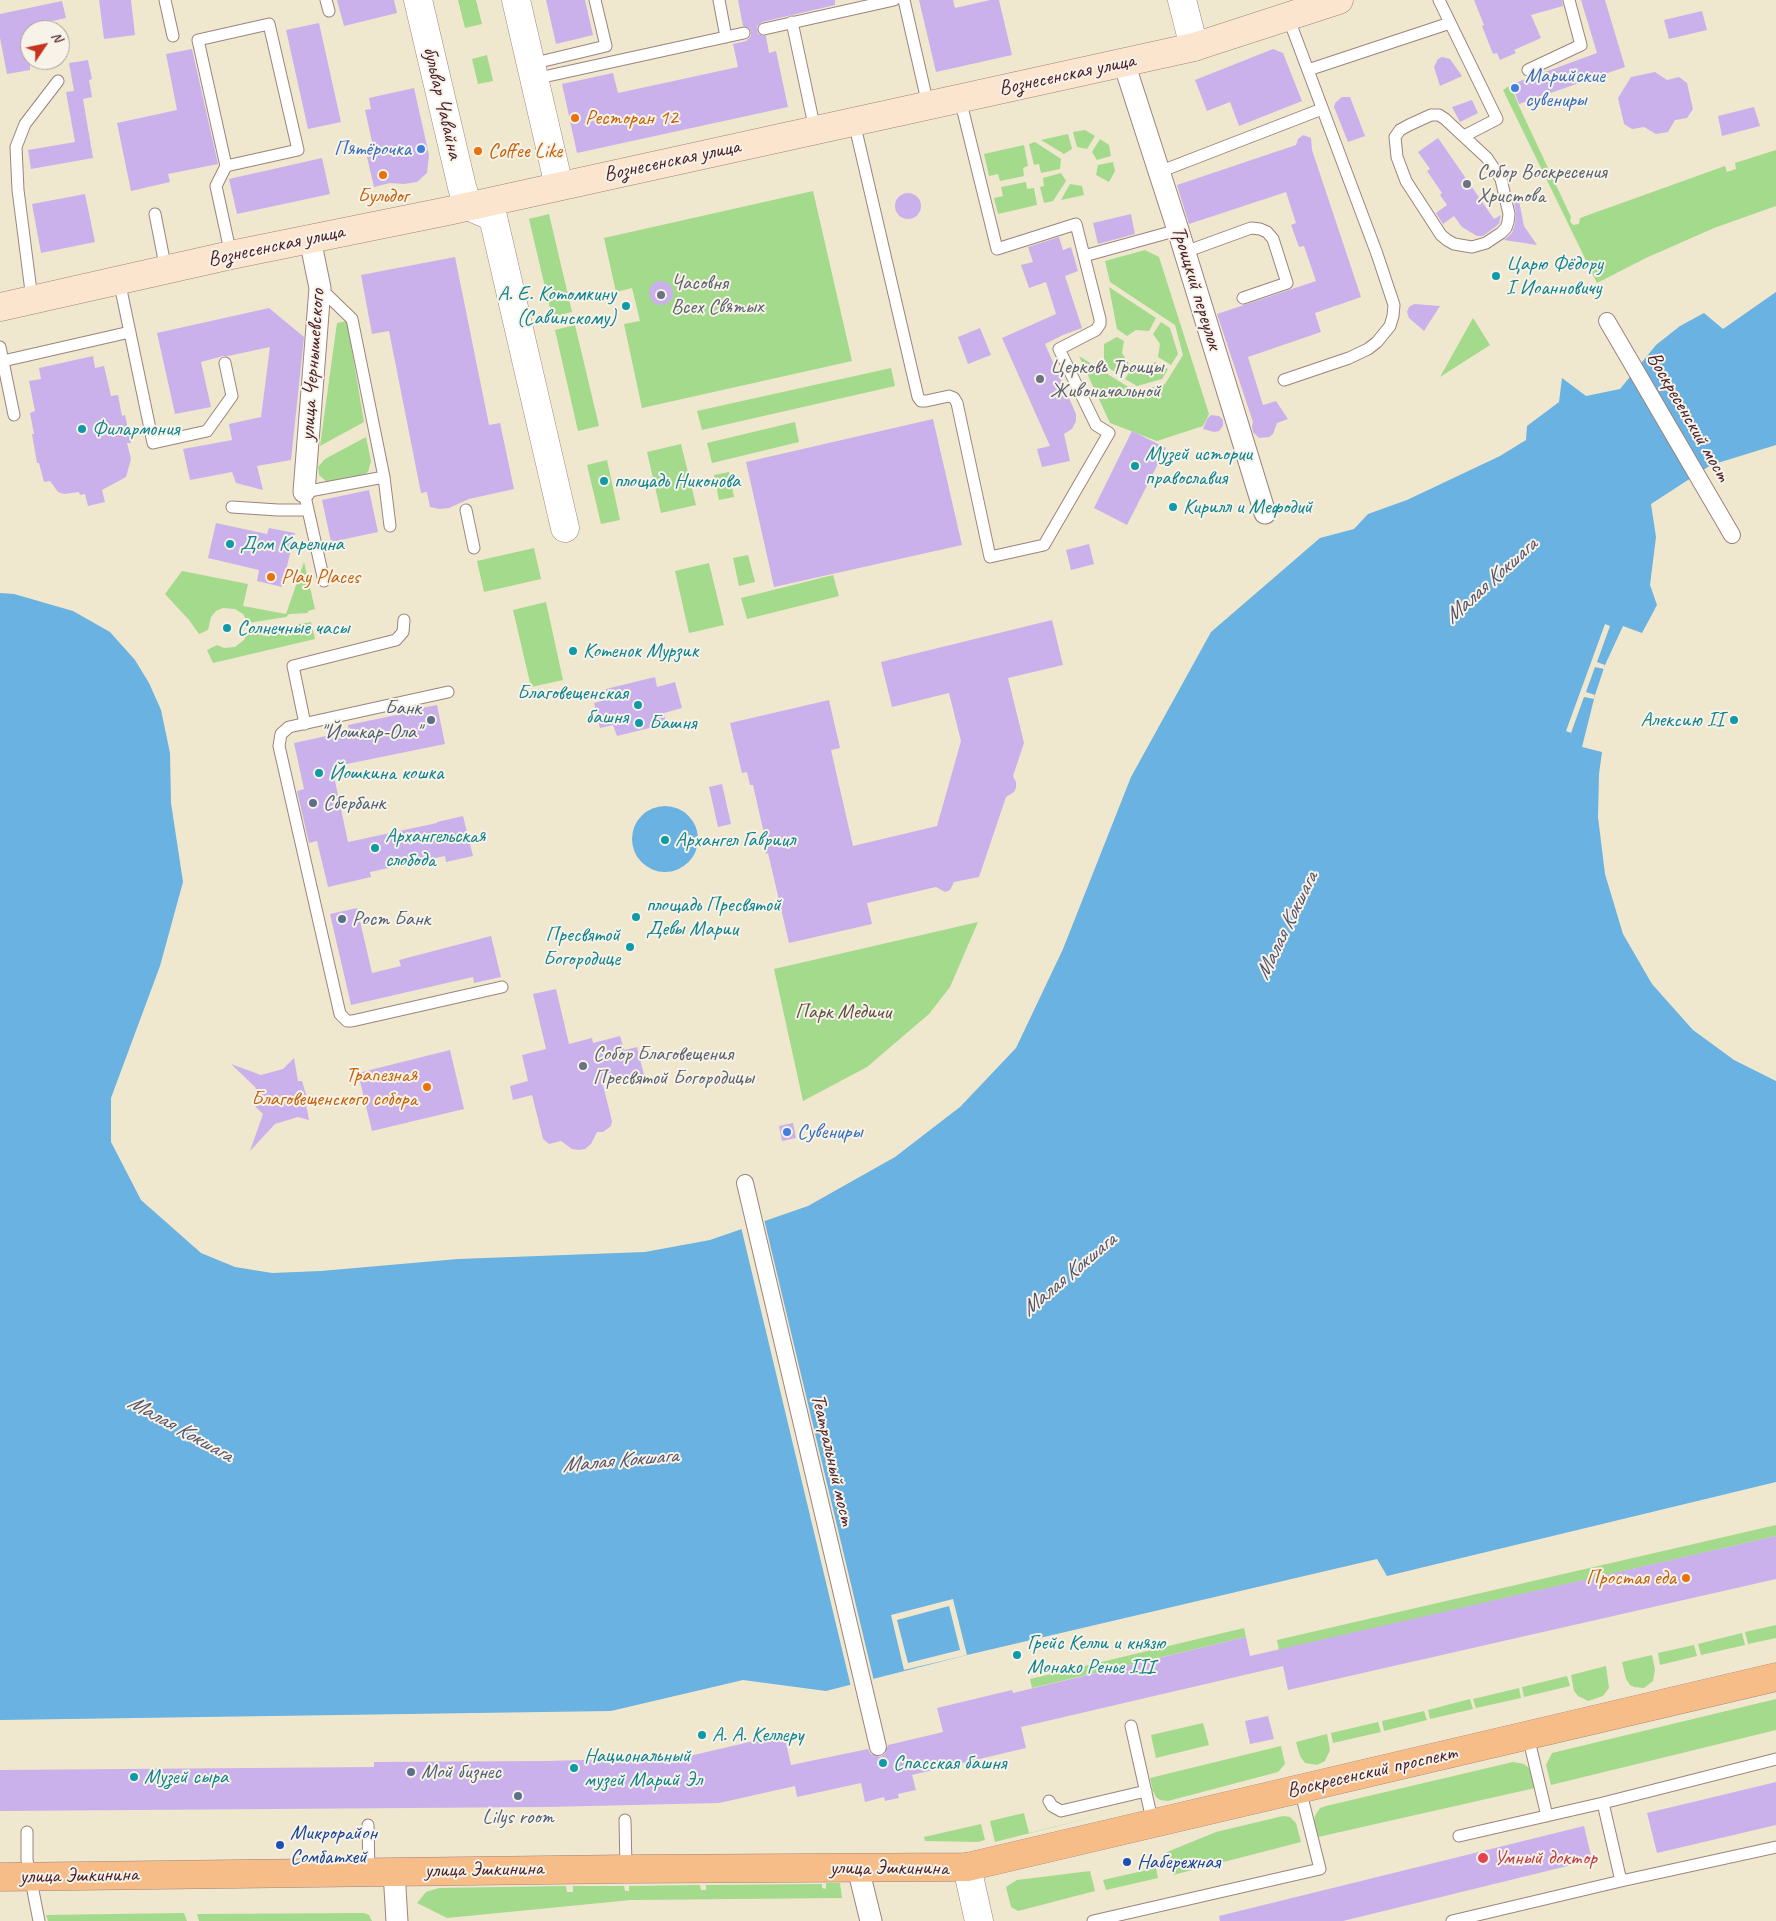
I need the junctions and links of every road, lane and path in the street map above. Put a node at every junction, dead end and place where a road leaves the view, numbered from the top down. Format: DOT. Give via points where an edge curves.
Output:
graph roads {
  1 [pos="165,0"];
  2 [pos="418,0"];
  3 [pos="516,0"];
  4 [pos="595,0"];
  5 [pos="719,0"];
  6 [pos="894,0"];
  7 [pos="904,0"];
  8 [pos="1182,0"];
  9 [pos="1339,0"];
  10 [pos="1439,0"];
  11 [pos="1569,0"];
  12 [pos="1288,17"];
  13 [pos="792,22"];
  14 [pos="1450,23"];
  15 [pos="764,28"];
  16 [pos="744,33"];
  17 [pos="173,36"];
  18 [pos="726,36"];
  19 [pos="1194,47"];
  20 [pos="1124,63"];
  21 [pos="1308,70"];
  22 [pos="1528,70"];
  23 [pos="532,71"];
  24 [pos="58,81"];
  25 [pos="960,98"];
  26 [pos="928,105"];
  27 [pos="1322,109"];
  28 [pos="854,122"];
  29 [pos="815,130"];
  30 [pos="1464,136"];
  31 [pos="226,166"];
  32 [pos="1160,172"];
  33 [pos="559,186"];
  34 [pos="468,206"];
  35 [pos="497,208"];
  36 [pos="155,214"];
  37 [pos="1178,230"];
  38 [pos="310,239"];
  39 [pos="1185,252"];
  40 [pos="231,255"];
  41 [pos="1084,256"];
  42 [pos="166,270"];
  43 [pos="119,280"];
  44 [pos="320,288"];
  45 [pos="1242,298"];
  46 [pos="32,300"];
  47 [pos="0,307"];
  48 [pos="1607,321"];
  49 [pos="130,332"];
  50 [pos="0,347"];
  51 [pos="3,361"];
  52 [pos="225,363"];
  53 [pos="1284,380"];
  54 [pos="14,415"];
  55 [pos="384,477"];
  56 [pos="306,501"];
  57 [pos="232,506"];
  58 [pos="466,510"];
  59 [pos="1265,513"];
  60 [pos="390,526"];
  61 [pos="566,528"];
  62 [pos="1732,535"];
  63 [pos="474,548"];
  64 [pos="324,581"];
  65 [pos="404,620"];
  66 [pos="448,692"];
  67 [pos="305,724"];
  68 [pos="502,987"];
  69 [pos="745,1183"];
  70 [pos="1776,1678"];
  71 [pos="1131,1726"];
  72 [pos="1528,1736"];
  73 [pos="878,1747"];
  74 [pos="1776,1759"];
  75 [pos="1300,1789"];
  76 [pos="1146,1791"];
  77 [pos="1049,1801"];
  78 [pos="1602,1803"];
  79 [pos="1547,1816"];
  80 [pos="625,1820"];
  81 [pos="1153,1824"];
  82 [pos="368,1825"];
  83 [pos="27,1832"];
  84 [pos="1459,1836"];
  85 [pos="1776,1847"];
  86 [pos="858,1868"];
  87 [pos="967,1868"];
  88 [pos="626,1869"];
  89 [pos="381,1872"];
  90 [pos="0,1877"];
  91 [pos="30,1877"];
  92 [pos="1621,1881"];
  93 [pos="39,1921"];
  94 [pos="398,1921"];
  95 [pos="871,1921"];
  96 [pos="979,1921"];
  97 [pos="1093,1921"];
  98 [pos="1452,1921"];
  1 -- 17 [label="lane"];
  2 -- 34 [label="street, бульвар Чавайна"];
  3 -- 23 [label="street"];
  4 -- 23 [label="lane" via="606,46"];
  5 -- 18 [label="lane"];
  6 -- 13 [label="lane"];
  7 -- 26 [label="lane"];
  8 -- 19 [label="street"];
  9 -- 12 [label="main road, Вознесенская улица"];
  10 -- 14 [label="lane"];
  11 -- 22 [label="lane" via="1581,45"];
  12 -- 19 [label="main road, Вознесенская улица"];
  12 -- 21 [label="lane"];
  13 -- 15 [label="lane"];
  13 -- 29 [label="lane"];
  14 -- 21 [label="lane"];
  14 -- 30 [label="lane" via="1496,119"];
  16 -- 18 [label="lane"];
  18 -- 23 [label="lane"];
  19 -- 20 [label="main road, Вознесенская улица"];
  20 -- 25 [label="main road, Вознесенская улица"];
  20 -- 32 [label="street, Троицкий переулок"];
  21 -- 27 [label="lane"];
  23 -- 33 [label="street"];
  24 -- 46 [label="lane" via="25,124 16,147"];
  25 -- 26 [label="main road, Вознесенская улица"];
  25 -- 41 [label="lane" via="997,249 1076,224"];
  26 -- 28 [label="main road, Вознесенская улица"];
  27 -- 32 [label="lane"];
  27 -- 53 [label="lane" via="1377,254 1394,306 1393,316 1384,334 1368,349"];
  28 -- 29 [label="main road, Вознесенская улица"];
  28 -- 41 [label="lane" via="918,397 926,401 949,396 957,403 990,557 1044,545 1109,432 1096,425 1059,349 1096,330 1100,324"];
  29 -- 33 [label="main road, Вознесенская улица"];
  30 -- 30 [label="lane" via="1445,118 1431,115 1400,130 1395,137 1395,146 1406,181 1441,235 1454,244 1472,247 1495,238 1506,228 1508,214 1501,180 1495,168"];
  31 -- 31 [label="lane" via="298,150 269,24 198,40"];
  31 -- 40 [label="lane" via="216,186"];
  32 -- 37 [label="street, Троицкий переулок"];
  33 -- 35 [label="main road, Вознесенская улица"];
  34 -- 35 [label="main road, Вознесенская улица"];
  34 -- 38 [label="main road, Вознесенская улица"];
  35 -- 61 [label="street"];
  36 -- 42 [label="lane"];
  37 -- 39 [label="street, Троицкий переулок"];
  37 -- 41 [label="lane"];
  38 -- 40 [label="main road, Вознесенская улица"];
  38 -- 44 [label="street, улица Чернышевского"];
  39 -- 45 [label="lane" via="1251,228 1267,232 1273,239 1287,283"];
  39 -- 59 [label="street, Троицкий переулок"];
  40 -- 42 [label="main road, Вознесенская улица"];
  42 -- 43 [label="main road, Вознесенская улица"];
  43 -- 46 [label="main road, Вознесенская улица"];
  43 -- 49 [label="lane"];
  44 -- 55 [label="lane" via="352,319"];
  44 -- 56 [label="street, улица Чернышевского"];
  46 -- 47 [label="main road, Вознесенская улица"];
  48 -- 62 [label="street, Воскресенский мост"];
  49 -- 51 [label="lane"];
  49 -- 52 [label="lane" via="153,443 207,431 232,396"];
  50 -- 51 [label="lane"];
  51 -- 54 [label="lane"];
  55 -- 56 [label="lane"];
  55 -- 60 [label="lane"];
  56 -- 57 [label="lane" via="278,510"];
  56 -- 64 [label="lane"];
  58 -- 63 [label="lane"];
  65 -- 67 [label="lane" via="404,632 396,640 293,666"];
  66 -- 67 [label="lane"];
  67 -- 68 [label="lane" via="284,730 279,746 340,1014 347,1021"];
  69 -- 73 [label="street, Театральный мост"];
  70 -- 72 [label="main road, Воскресенский проспект"];
  71 -- 76 [label="lane"];
  72 -- 75 [label="main road, Воскресенский проспект"];
  72 -- 79 [label="lane"];
  74 -- 78 [label="lane"];
  75 -- 81 [label="main road, Воскресенский проспект"];
  75 -- 97 [label="lane" via="1320,1869"];
  76 -- 77 [label="lane" via="1061,1811"];
  76 -- 81 [label="lane"];
  78 -- 79 [label="lane"];
  78 -- 92 [label="lane"];
  79 -- 84 [label="lane"];
  80 -- 88 [label="lane"];
  81 -- 87 [label="main road, Воскресенский проспект"];
  82 -- 89 [label="lane"];
  83 -- 91 [label="lane"];
  85 -- 92 [label="lane"];
  86 -- 87 [label="main road, улица Эшкинина"];
  86 -- 88 [label="main road, улица Эшкинина"];
  86 -- 95 [label="street"];
  87 -- 96 [label="street"];
  88 -- 89 [label="main road, улица Эшкинина"];
  89 -- 91 [label="main road, улица Эшкинина"];
  89 -- 94 [label="street"];
  90 -- 91 [label="main road, улица Эшкинина"];
  91 -- 93 [label="lane"];
  92 -- 98 [label="lane"];
}
